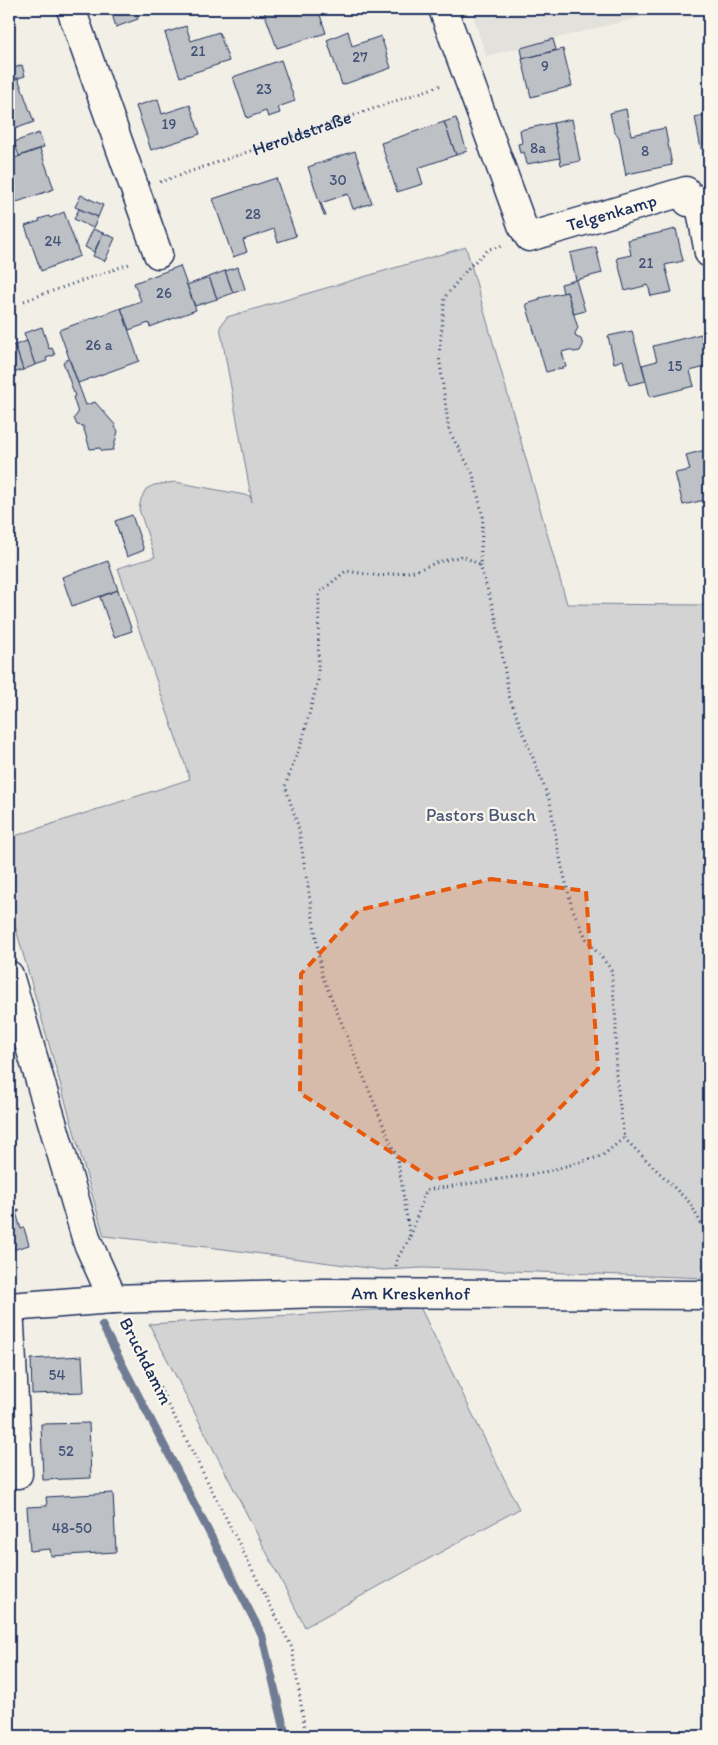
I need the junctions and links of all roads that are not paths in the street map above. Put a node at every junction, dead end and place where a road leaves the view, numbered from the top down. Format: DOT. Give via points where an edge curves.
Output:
graph roads {
  1 [pos="71,9"];
  2 [pos="443,9"];
  3 [pos="698,197"];
  4 [pos="709,253"];
  5 [pos="158,254"];
  6 [pos="9,975"];
  7 [pos="709,1295"];
  8 [pos="114,1299"];
  9 [pos="9,1307"];
  10 [pos="18,1474"];
  1 -- 5 [label="street"];
  2 -- 3 [label="street, Telgenkamp" via="525,231"];
  3 -- 4 [label="street, Telgenkamp"];
  6 -- 8 [label="street, Bruchdamm" via="87,1240"];
  7 -- 8 [label="street, Am Kreskenhof" via="323,1293"];
  8 -- 9 [label="street, Am Kreskenhof"];
  9 -- 10 [label="street"];
}
